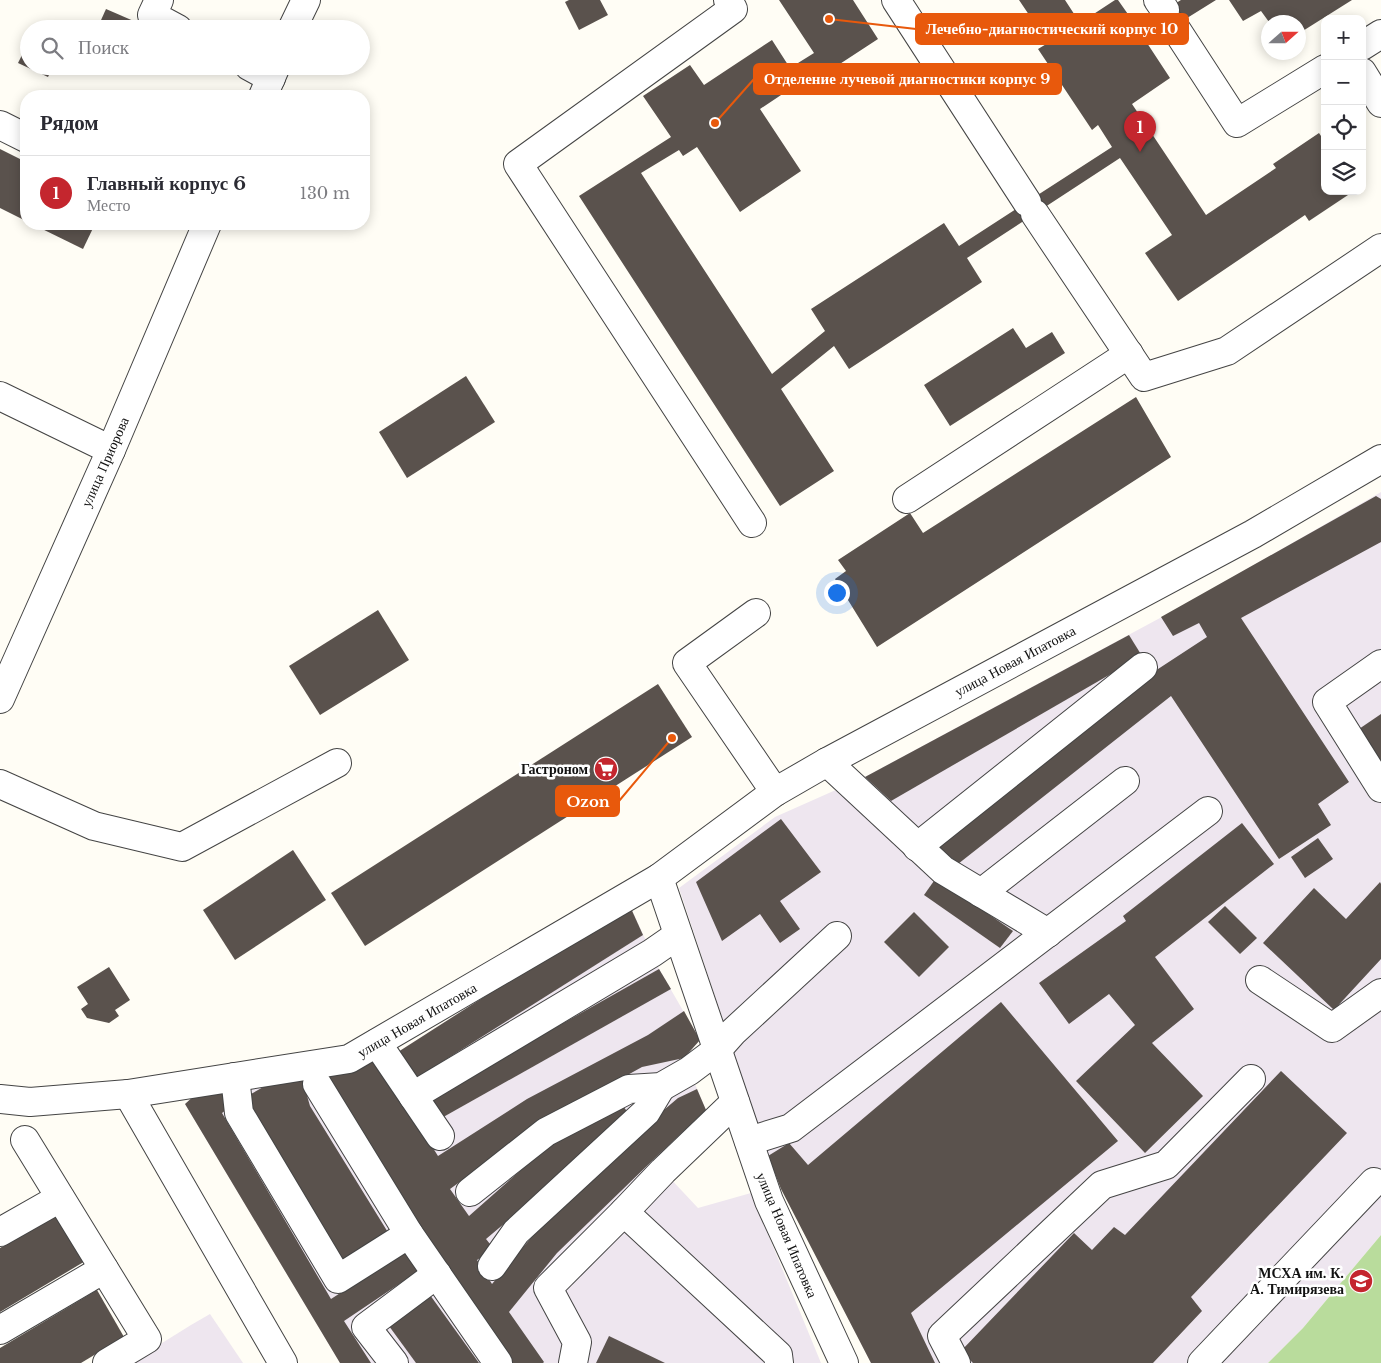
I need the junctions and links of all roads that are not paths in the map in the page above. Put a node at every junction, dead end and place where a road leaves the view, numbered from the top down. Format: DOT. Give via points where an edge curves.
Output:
graph roads {
  1 [pos="160,0"];
  2 [pos="306,0"];
  3 [pos="728,0"];
  4 [pos="896,0"];
  5 [pos="1166,12"];
  6 [pos="161,20"];
  7 [pos="296,20"];
  8 [pos="1381,34"];
  9 [pos="1366,43"];
  10 [pos="1321,71"];
  11 [pos="1366,79"];
  12 [pos="1381,103"];
  13 [pos="0,125"];
  14 [pos="20,135"];
  15 [pos="203,230"];
  16 [pos="1381,248"];
  17 [pos="1130,354"];
  18 [pos="0,396"];
  19 [pos="111,450"];
  20 [pos="1381,459"];
  21 [pos="907,499"];
  22 [pos="752,523"];
  23 [pos="756,613"];
  24 [pos="1381,664"];
  25 [pos="1143,667"];
  26 [pos="2,691"];
  27 [pos="827,762"];
  28 [pos="337,763"];
  29 [pos="1125,781"];
  30 [pos="0,784"];
  31 [pos="1381,788"];
  32 [pos="775,792"];
  33 [pos="1208,811"];
  34 [pos="917,847"];
  35 [pos="659,878"];
  36 [pos="981,892"];
  37 [pos="1048,933"];
  38 [pos="678,935"];
  39 [pos="837,936"];
  40 [pos="1260,980"];
  41 [pos="1381,992"];
  42 [pos="377,1043"];
  43 [pos="717,1050"];
  44 [pos="234,1077"];
  45 [pos="1251,1079"];
  46 [pos="317,1084"];
  47 [pos="661,1086"];
  48 [pos="128,1094"];
  49 [pos="413,1096"];
  50 [pos="0,1099"];
  51 [pos="735,1102"];
  52 [pos="440,1136"];
  53 [pos="25,1140"];
  54 [pos="749,1141"];
  55 [pos="1374,1182"];
  56 [pos="470,1192"];
  57 [pos="60,1198"];
  58 [pos="624,1212"];
  59 [pos="0,1232"];
  60 [pos="409,1234"];
  61 [pos="492,1266"];
  62 [pos="104,1269"];
  63 [pos="437,1274"];
  64 [pos="0,1330"];
  65 [pos="107,1363"];
  66 [pos="283,1363"];
  67 [pos="394,1363"];
  68 [pos="498,1363"];
  69 [pos="573,1363"];
  70 [pos="779,1363"];
  71 [pos="844,1363"];
  72 [pos="956,1363"];
  73 [pos="1202,1363"];
  1 -- 6 [label="street" via="152,15"];
  2 -- 7 [label="street"];
  3 -- 22 [label="street" via="733,9 518,164"];
  4 -- 17 [label="street"];
  5 -- 10 [label="street" via="1237,123"];
  8 -- 9 [label="street"];
  11 -- 12 [label="street"];
  13 -- 14 [label="street"];
  15 -- 19 [label="street, улица Приорова"];
  16 -- 17 [label="street" via="1227,351 1144,377"];
  17 -- 21 [label="street"];
  18 -- 19 [label="street"];
  19 -- 26 [label="street, улица Приорова"];
  20 -- 27 [label="street, улица Новая Ипатовка" via="1253,534"];
  23 -- 32 [label="street" via="687,663"];
  24 -- 31 [label="street" via="1327,702"];
  25 -- 34 [label="street"];
  27 -- 32 [label="street, улица Новая Ипатовка"];
  27 -- 34 [label="street"];
  28 -- 30 [label="street" via="182,847 94,826"];
  29 -- 36 [label="street"];
  32 -- 35 [label="street, улица Новая Ипатовка"];
  33 -- 37 [label="street"];
  34 -- 36 [label="street" via="943,870"];
  35 -- 38 [label="street, улица Новая Ипатовка"];
  35 -- 42 [label="street, улица Новая Ипатовка"];
  36 -- 37 [label="street"];
  37 -- 54 [label="street" via="791,1128"];
  38 -- 43 [label="street, улица Новая Ипатовка"];
  38 -- 49 [label="street"];
  39 -- 43 [label="street"];
  40 -- 41 [label="street" via="1332,1028"];
  42 -- 44 [label="street, улица Новая Ипатовка" via="349,1059"];
  42 -- 49 [label="street"];
  43 -- 47 [label="street" via="689,1072"];
  43 -- 51 [label="street, улица Новая Ипатовка"];
  44 -- 48 [label="street, улица Новая Ипатовка"];
  44 -- 60 [label="street" via="239,1113 338,1279"];
  45 -- 72 [label="street" via="1166,1165 1102,1185 942,1336"];
  46 -- 60 [label="street"];
  47 -- 56 [label="street" via="629,1089 546,1132"];
  47 -- 61 [label="street" via="646,1112 516,1232"];
  48 -- 50 [label="street, улица Новая Ипатовка" via="30,1102"];
  48 -- 66 [label="street"];
  49 -- 52 [label="street"];
  51 -- 54 [label="street, улица Новая Ипатовка"];
  51 -- 58 [label="street"];
  53 -- 57 [label="street"];
  54 -- 71 [label="street, улица Новая Ипатовка" via="769,1201"];
  55 -- 73 [label="street"];
  57 -- 59 [label="street"];
  57 -- 62 [label="street"];
  58 -- 69 [label="street" via="548,1288 577,1342"];
  58 -- 70 [label="street" via="778,1355"];
  60 -- 63 [label="street"];
  62 -- 64 [label="street"];
  62 -- 65 [label="street" via="147,1339"];
  63 -- 67 [label="street" via="366,1326"];
  63 -- 68 [label="street"];
}
